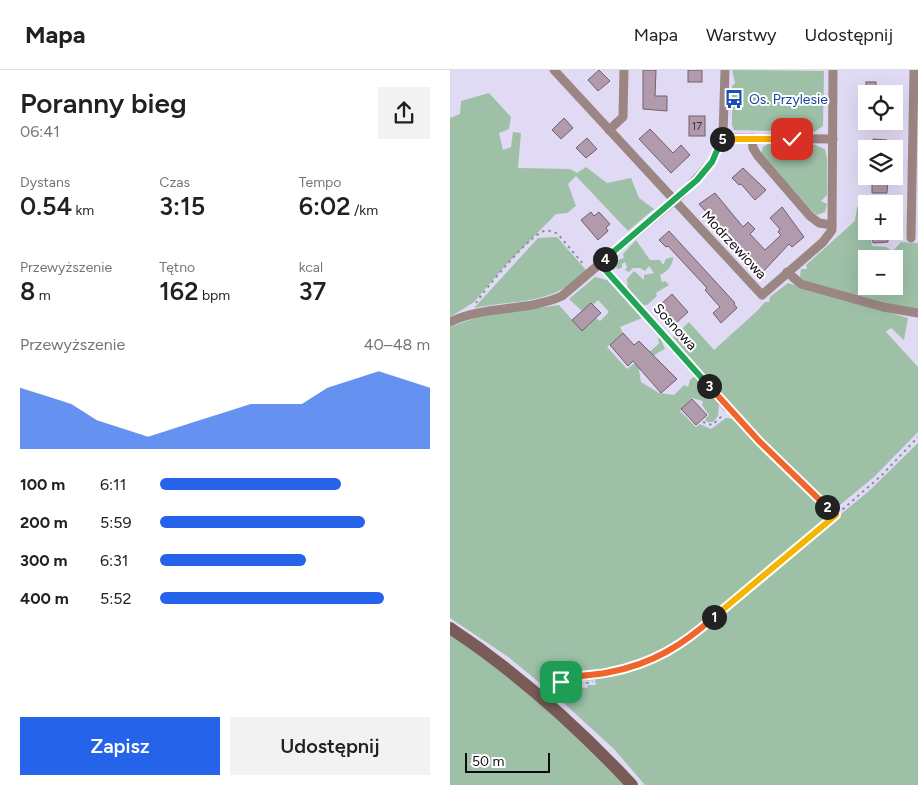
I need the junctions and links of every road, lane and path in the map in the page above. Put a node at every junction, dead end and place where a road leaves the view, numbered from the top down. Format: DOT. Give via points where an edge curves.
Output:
graph roads {
  1 [pos="554,70"];
  2 [pos="624,70"];
  3 [pos="725,70"];
  4 [pos="833,70"];
  5 [pos="914,70"];
  6 [pos="609,130"];
  7 [pos="722,138"];
  8 [pos="752,138"];
  9 [pos="833,139"];
  10 [pos="672,200"];
  11 [pos="832,225"];
  12 [pos="911,238"];
  13 [pos="600,264"];
  14 [pos="787,272"];
  15 [pos="590,273"];
  16 [pos="918,313"];
  17 [pos="472,314"];
  18 [pos="450,322"];
  19 [pos="728,408"];
  20 [pos="703,422"];
  21 [pos="918,437"];
  22 [pos="836,515"];
  23 [pos="450,628"];
  24 [pos="593,682"];
  25 [pos="545,693"];
  26 [pos="632,785"];
  1 -- 6 [label="street, Modrzewiowa"];
  2 -- 6 [label="street" via="623,116"];
  3 -- 7 [label="street"];
  4 -- 9 [label="street"];
  5 -- 12 [label="street"];
  6 -- 10 [label="street, Modrzewiowa"];
  7 -- 8 [label="street"];
  7 -- 10 [label="street" via="705,171"];
  8 -- 9 [label="street"];
  8 -- 11 [label="street" via="758,156 812,218"];
  9 -- 11 [label="street"];
  10 -- 13 [label="street"];
  10 -- 14 [label="street, Modrzewiowa" via="762,295"];
  11 -- 14 [label="street, Modrzewiowa" via="827,239"];
  13 -- 15 [label="street"];
  13 -- 19 [label="street, Sosnowa"];
  14 -- 16 [label="street" via="801,284"];
  15 -- 17 [label="street" via="562,296"];
  15 -- 17 [label="path" via="558,234 541,232 492,281"];
  17 -- 18 [label="street"];
  19 -- 20 [label="path" via="712,425"];
  19 -- 22 [label="path"];
  21 -- 22 [label="path" via="882,475"];
  22 -- 25 [label="path" via="673,650 633,666 566,679"];
  23 -- 25 [label="main road"];
  24 -- 25 [label="path"];
  25 -- 26 [label="main road"];
}
